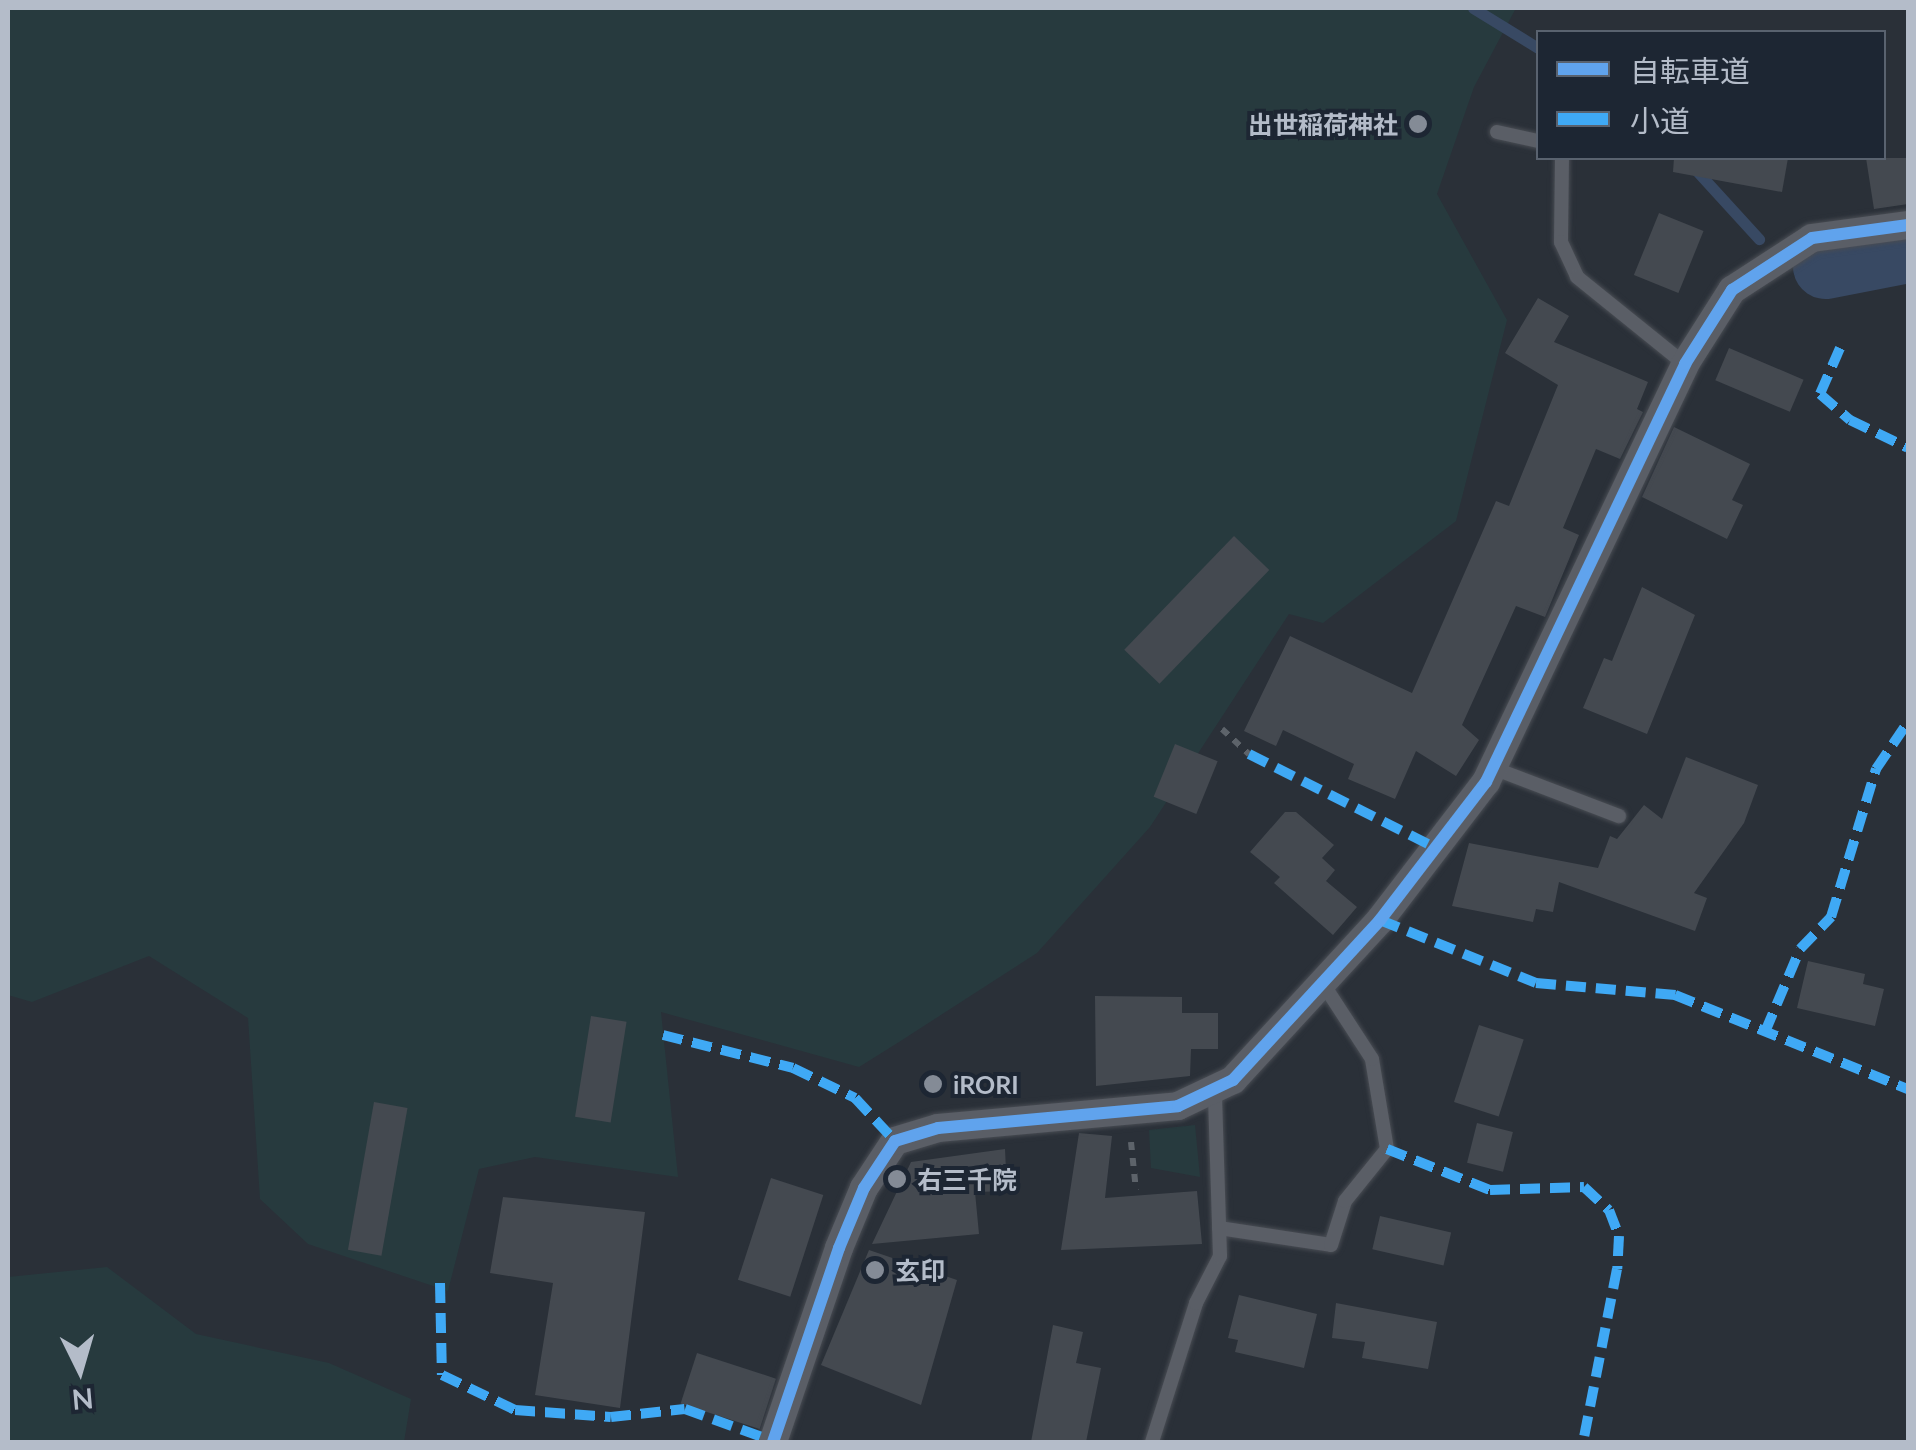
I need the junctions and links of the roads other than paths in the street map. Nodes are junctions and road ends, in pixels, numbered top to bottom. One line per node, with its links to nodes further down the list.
1 (1498, 132): 2 (lane)
2 (1536, 141)
3 (1562, 160): 5 (lane)
4 (1908, 225): 5 (street)
5 (1684, 364): 6 (street)
6 (1493, 768): 7 (lane); 8 (street)
7 (1619, 816)
8 (1324, 985): 9 (street); 10 (lane)
9 (1214, 1093): 10 (lane); 11 (street)
10 (1219, 1228): 12 (lane)
11 (773, 1442)
12 (1152, 1442)

